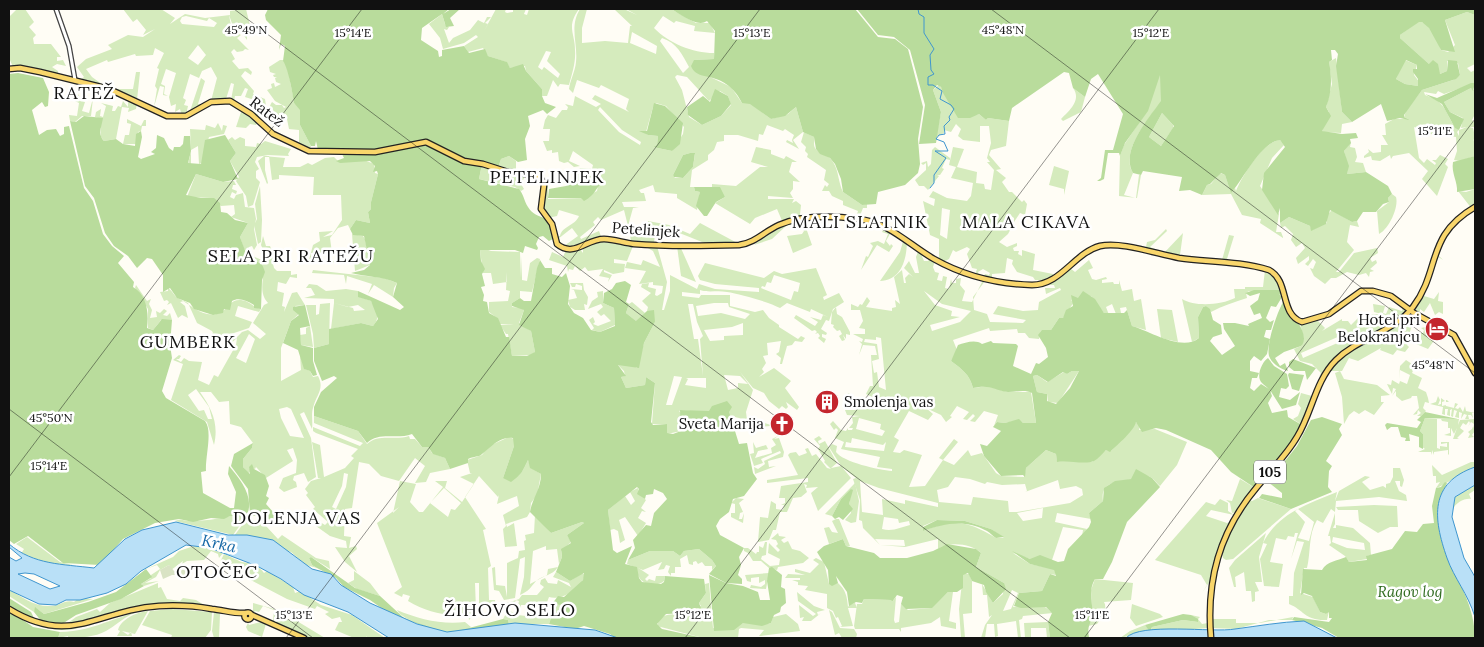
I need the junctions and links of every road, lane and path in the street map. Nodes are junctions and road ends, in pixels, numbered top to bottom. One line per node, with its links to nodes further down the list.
1 (56, 9): 3 (street)
2 (9, 69): 3 (main road, Ratež)
3 (72, 79): 4 (main road, Ratež)
4 (478, 163): 6 (main road, Petelinjek)
5 (1475, 207): 6 (main road, 105)
6 (1410, 310): 7 (main road); 10 (main road, 105)
7 (1475, 373)
8 (9, 609): 9 (main road)
9 (304, 638)
10 (1211, 638)

